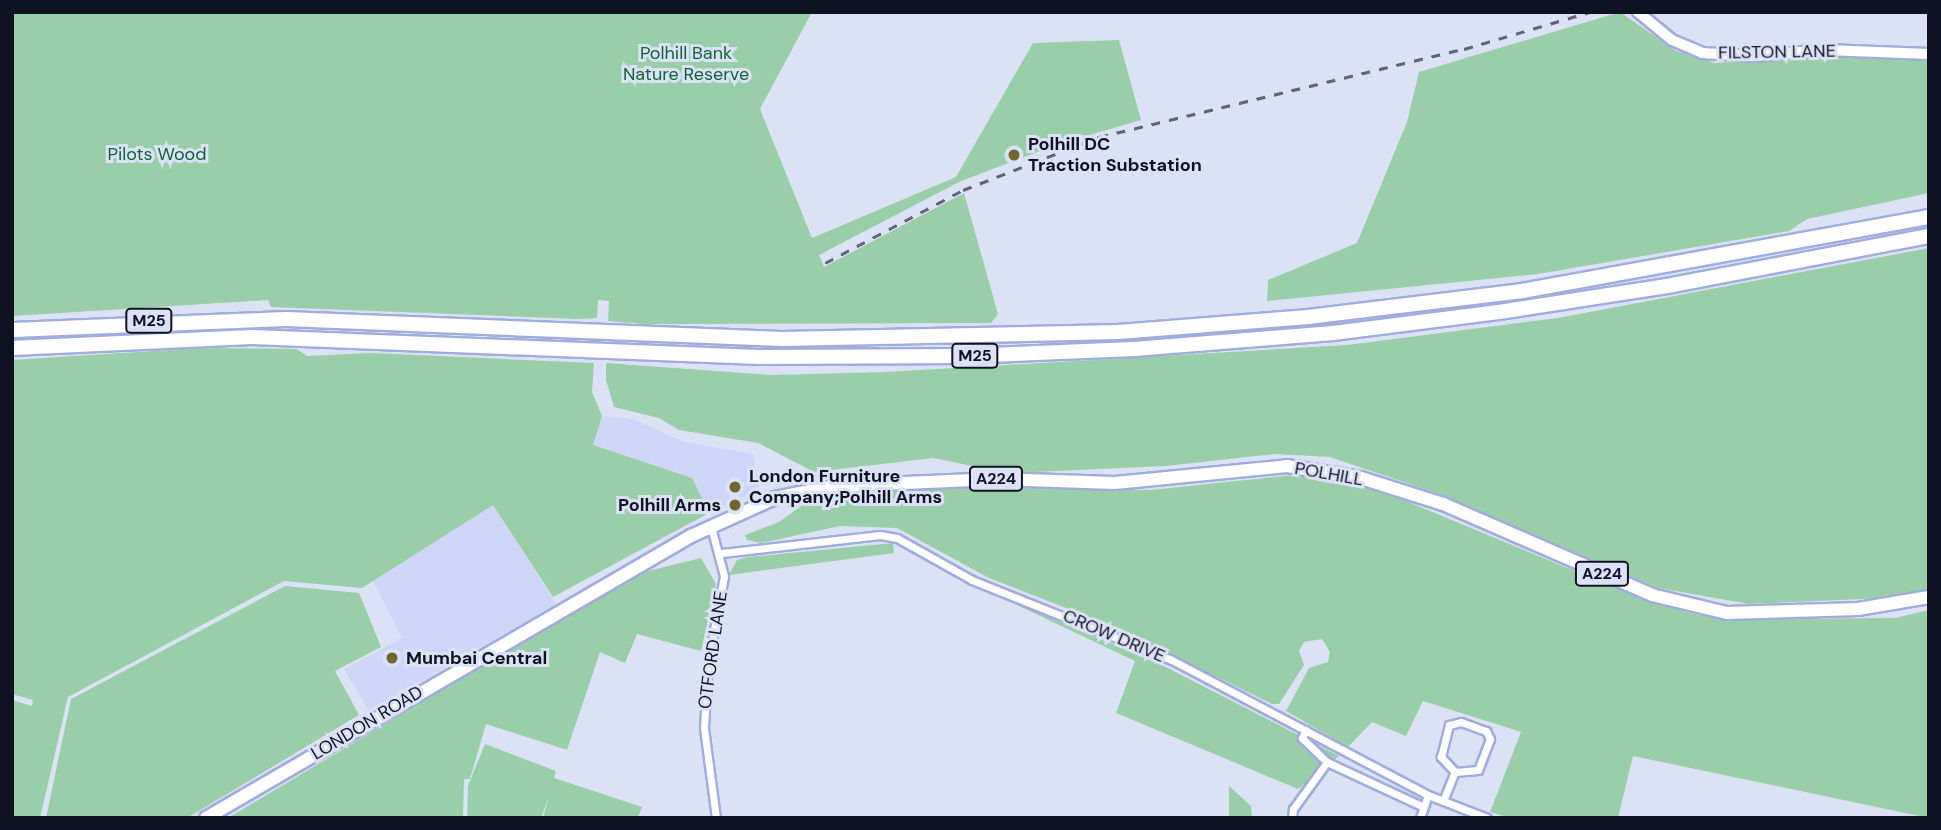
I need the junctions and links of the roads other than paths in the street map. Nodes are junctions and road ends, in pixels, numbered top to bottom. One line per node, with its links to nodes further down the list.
1 (1638, 12): 2 (street, FILSTON LANE)
2 (1929, 54)
3 (1929, 217): 5 (highway, M25)
4 (1929, 236): 6 (highway, M25)
5 (12, 330)
6 (12, 348)
7 (711, 526): 8 (street, OTFORD LANE); 9 (main road, POLHILL / A224); 16 (main road, LONDON ROAD / A224)
8 (722, 553): 10 (street, CROW DRIVE); 17 (street, OTFORD LANE)
9 (1929, 597)
10 (1306, 730): 11 (street); 13 (street, CROW DRIVE)
11 (1327, 762): 15 (street); 18 (street)
12 (1455, 772): 12 (street); 14 (street)
13 (1428, 795): 14 (street, CROW DRIVE); 15 (street)
14 (1443, 801): 20 (street, CROW DRIVE)
15 (1424, 807): 19 (street)
16 (206, 818)
17 (716, 818)
18 (1292, 818)
19 (1420, 818)
20 (1488, 818)

